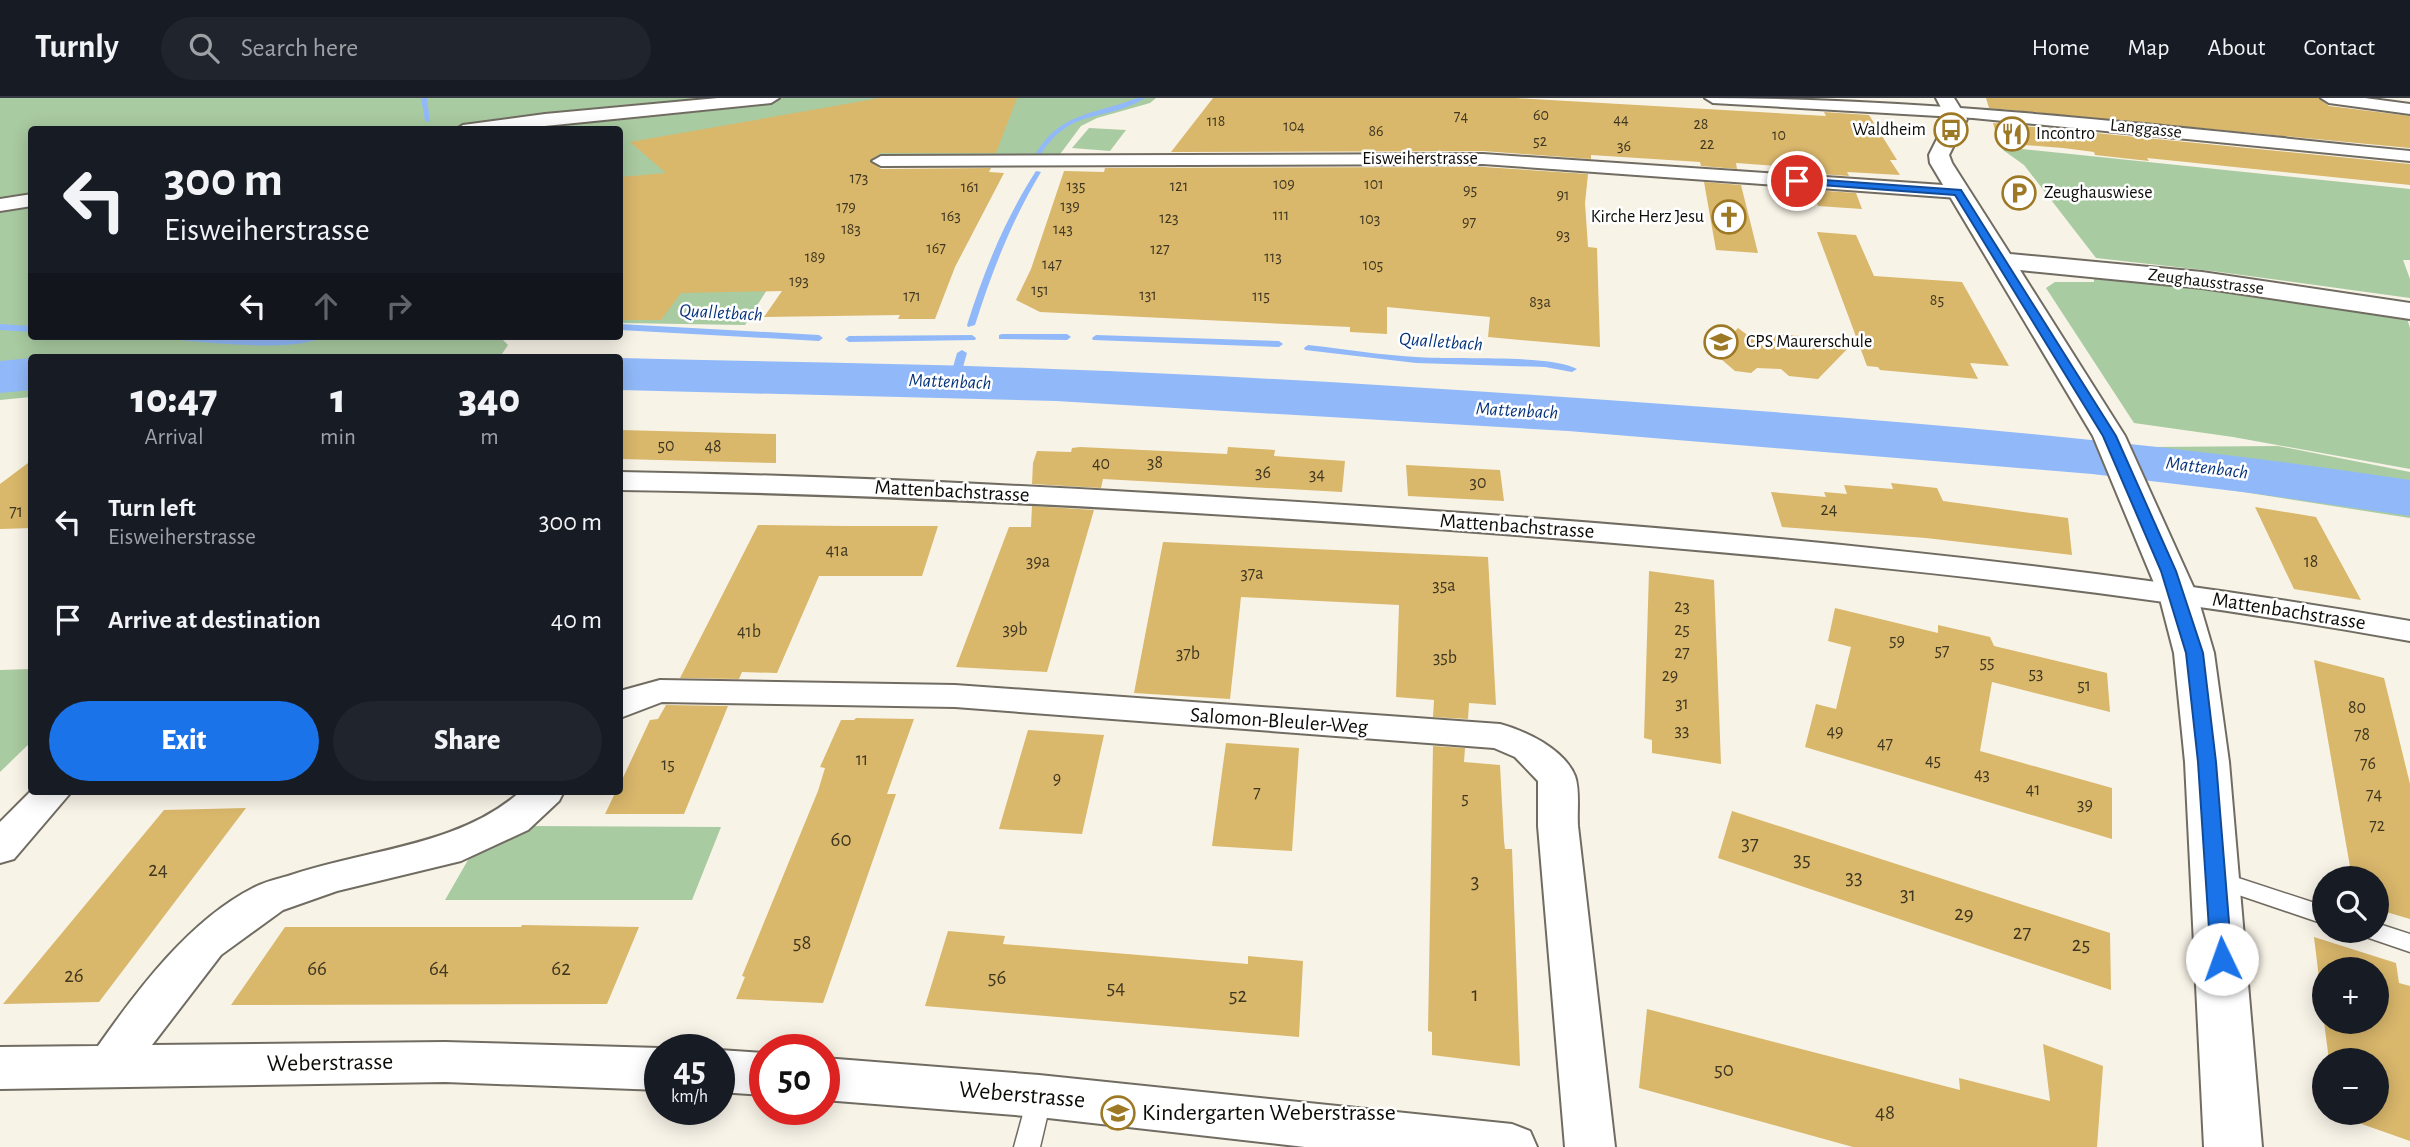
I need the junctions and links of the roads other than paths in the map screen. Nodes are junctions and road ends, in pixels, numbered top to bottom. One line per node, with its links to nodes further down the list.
1 (771, 98): 6 (street)
2 (1713, 98): 4 (street, Langgasse)
3 (2329, 98): 5 (street)
4 (1950, 105): 7 (street, Langgasse); 9 (main road)
5 (2410, 109)
6 (493, 126)
7 (2410, 156)
8 (881, 162): 9 (street, Eisweiherstrasse)
9 (1958, 192): 12 (main road)
10 (28, 201): 11 (street)
11 (0, 205)
12 (2001, 261): 13 (main road, Zeughausstrasse); 15 (main road)
13 (2410, 311)
14 (623, 481): 15 (street, Mattenbachstrasse)
15 (2178, 595): 16 (street, Mattenbachstrasse); 21 (main road)
16 (2410, 631)
17 (623, 704): 32 (street, Salomon-Bleuler-Weg)
18 (49, 795): 20 (street)
19 (541, 795): 25 (street)
20 (0, 848)
21 (2217, 879): 22 (lane); 33 (main road)
22 (2312, 911)
23 (2389, 936): 24 (lane)
24 (2410, 943)
25 (111, 1066): 26 (street, Weberstrasse); 27 (street, Weberstrasse)
26 (0, 1068)
27 (644, 1068)
28 (840, 1080): 29 (street, Weberstrasse)
29 (1039, 1096): 30 (lane); 31 (street, Weberstrasse)
30 (1027, 1147)
31 (1511, 1147)
32 (1590, 1147)
33 (2233, 1147)

